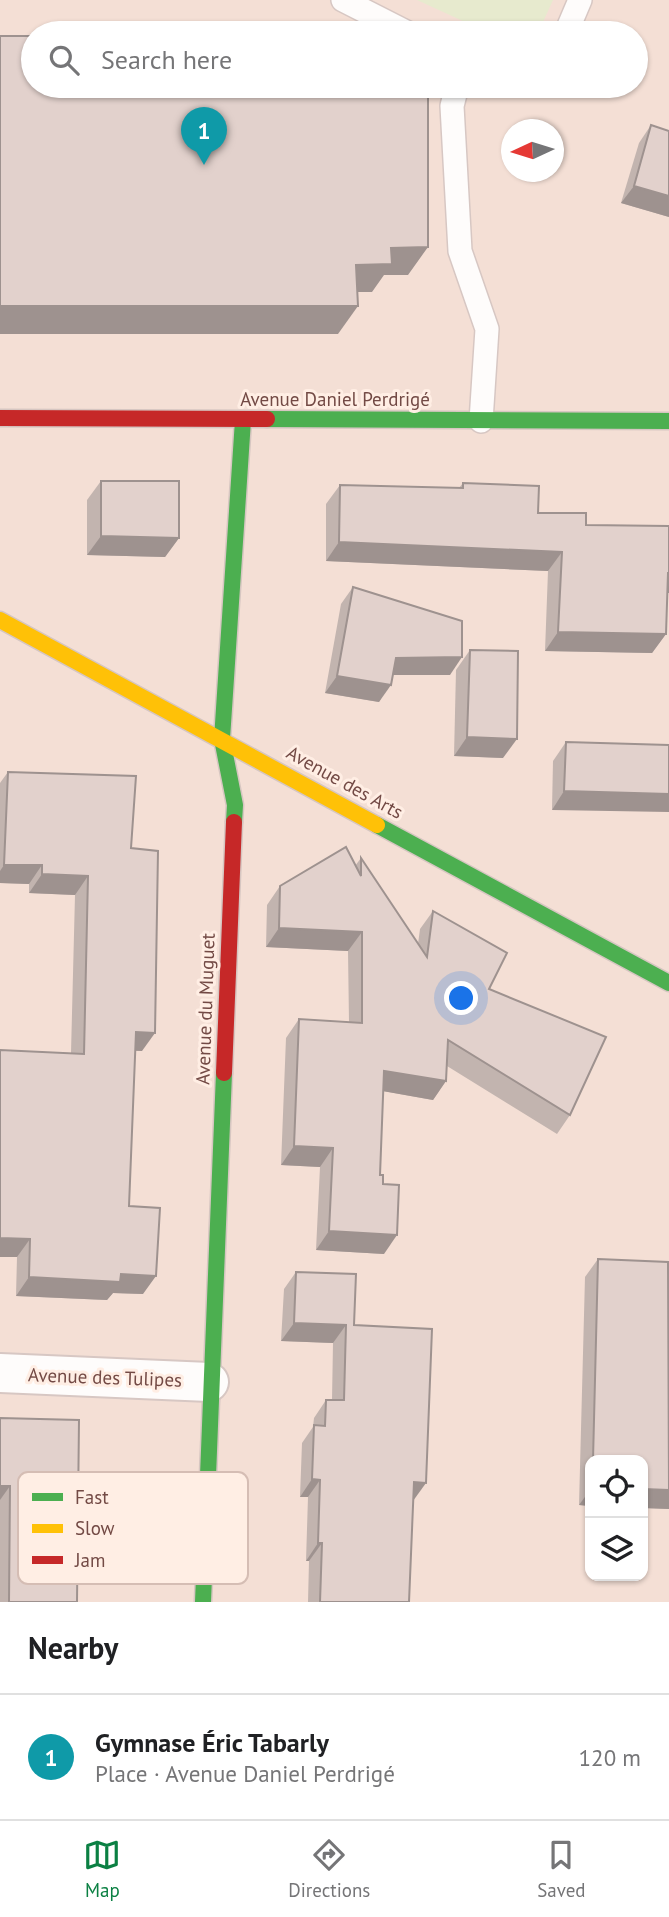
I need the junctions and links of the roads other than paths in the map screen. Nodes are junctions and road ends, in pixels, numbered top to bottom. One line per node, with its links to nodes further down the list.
1 (344, 0): 3 (lane)
2 (580, 0): 4 (lane)
3 (385, 21)
4 (571, 21)
5 (454, 98): 8 (lane)
6 (0, 418): 7 (street, Avenue Daniel Perdrigé)
7 (243, 420): 8 (street, Avenue Daniel Perdrigé); 11 (street, Avenue du Muguet)
8 (481, 421): 9 (street, Avenue Daniel Perdrigé)
9 (669, 421)
10 (0, 620): 11 (street, Avenue des Arts)
11 (222, 739): 12 (street, Avenue des Arts); 14 (street, Avenue du Muguet)
12 (669, 983)
13 (0, 1373): 14 (street, Avenue des Tulipes)
14 (209, 1382): 15 (street, Avenue du Muguet)
15 (209, 1472)
16 (204, 1584): 17 (street, Avenue du Muguet)
17 (203, 1602)

